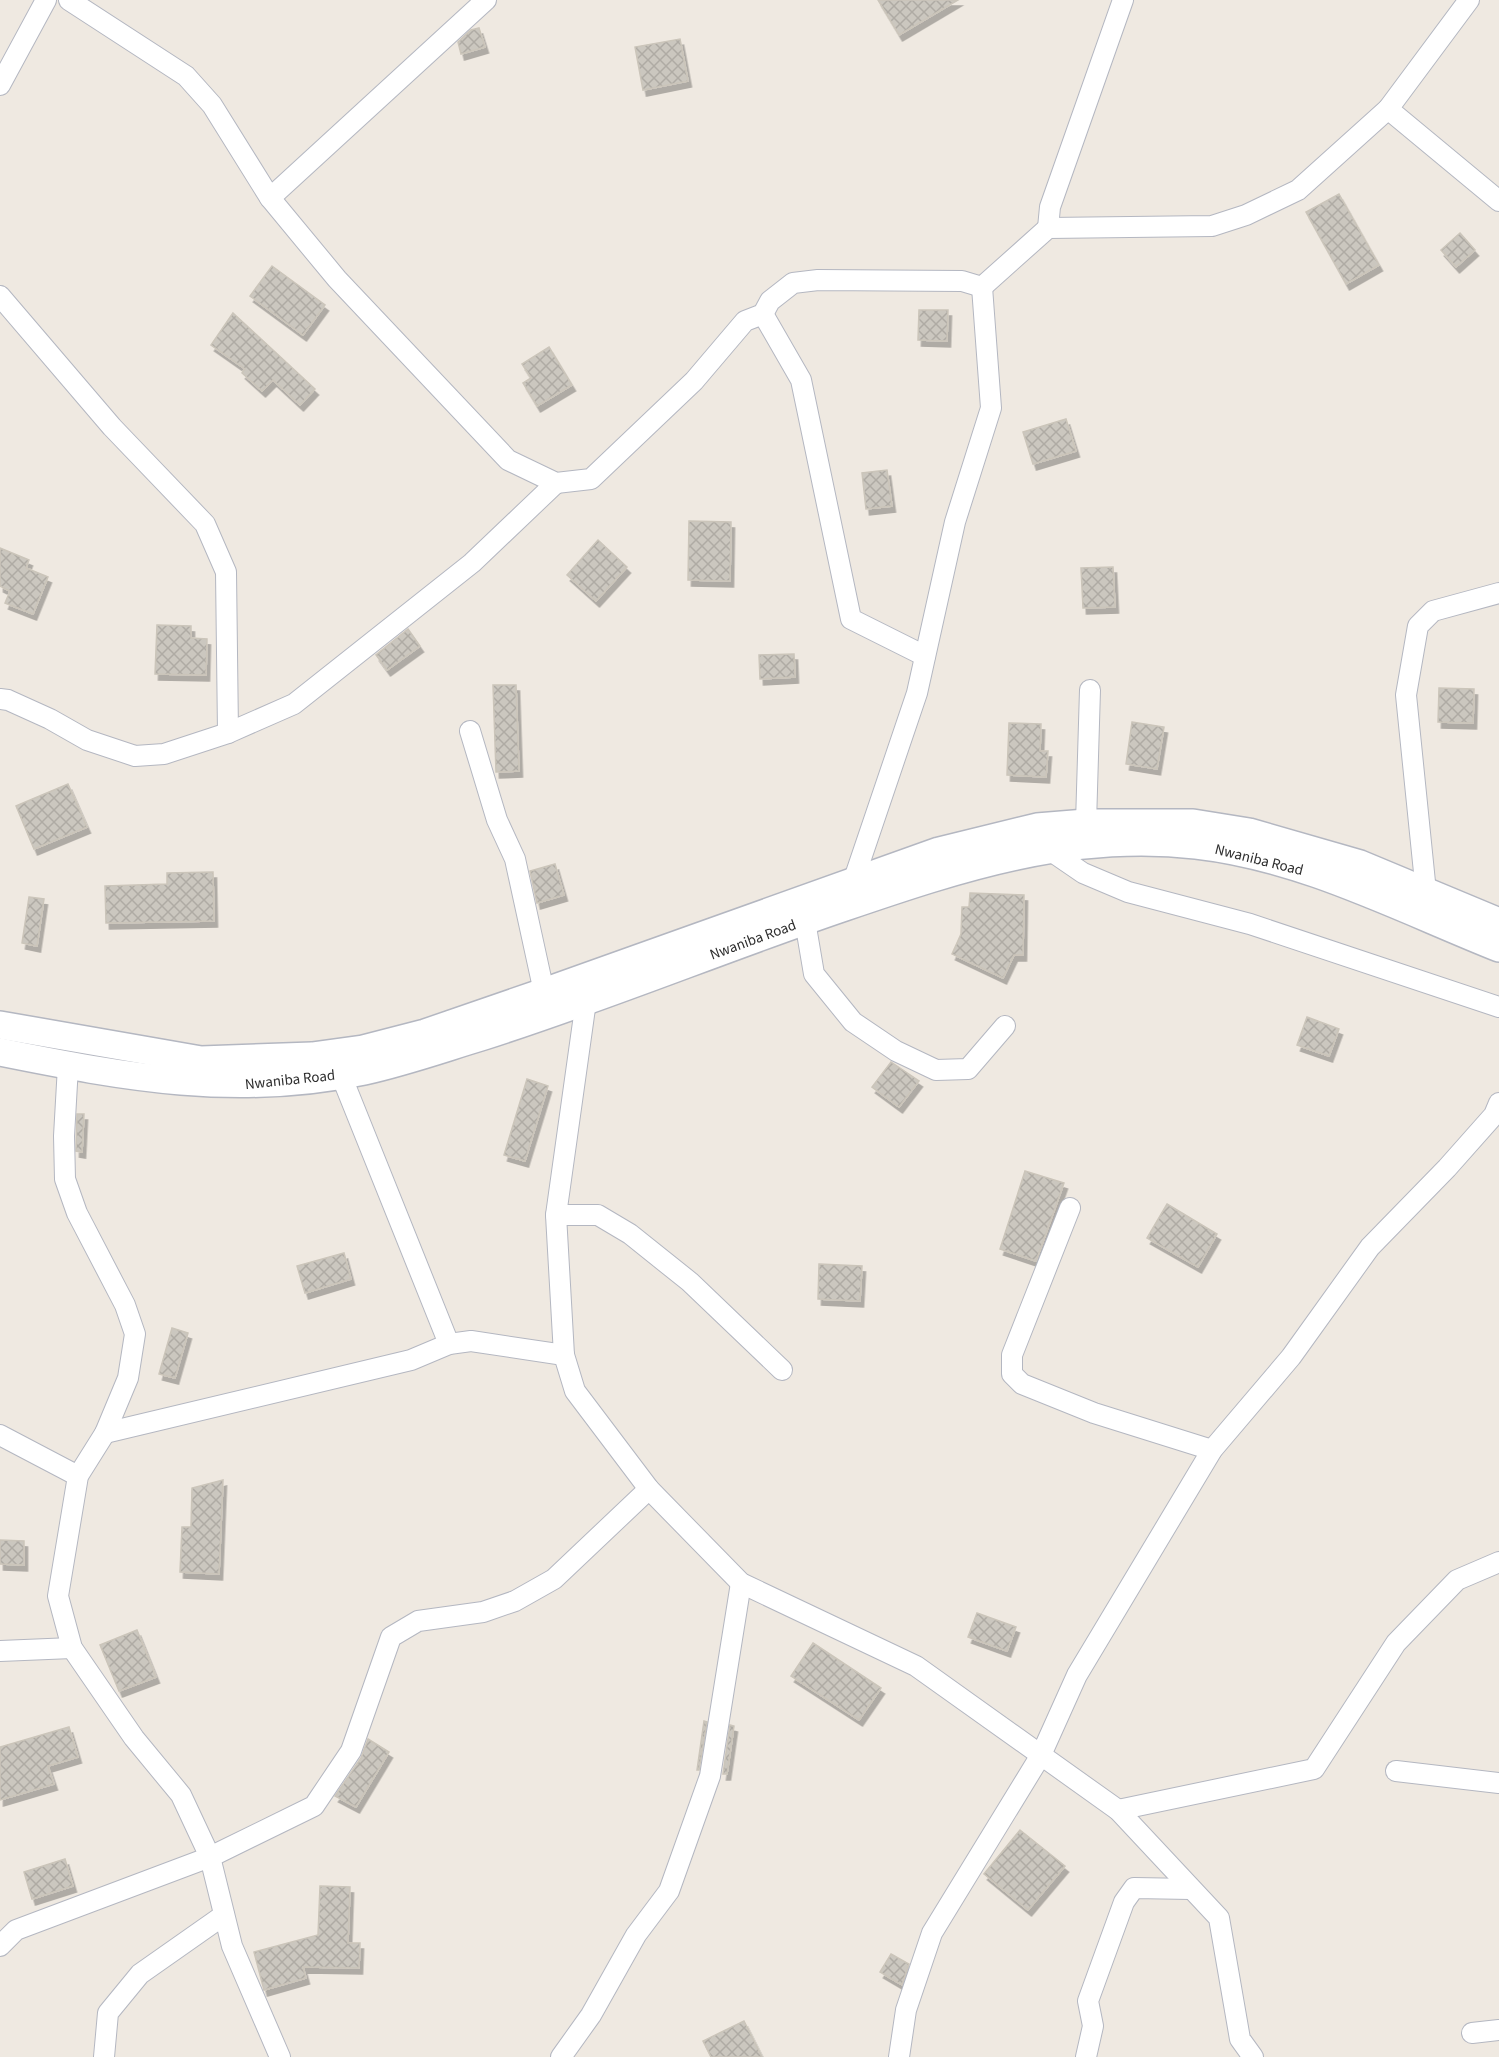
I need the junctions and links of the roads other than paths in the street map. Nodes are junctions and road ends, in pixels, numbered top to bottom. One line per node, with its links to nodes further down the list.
1 (46, 0): 6 (street)
2 (69, 0): 8 (street)
3 (486, 0): 8 (street)
4 (1123, 0): 10 (street)
5 (1469, 0): 7 (street)
6 (0, 85)
7 (1388, 109): 9 (street); 10 (street)
8 (270, 198): 14 (street)
9 (1499, 201)
10 (1048, 228): 11 (street)
11 (982, 287): 13 (street); 16 (street)
12 (0, 296): 20 (street)
13 (763, 314): 14 (street); 16 (street)
14 (556, 483): 20 (street)
15 (1499, 593): 24 (street)
16 (925, 656): 23 (street)
17 (1090, 690): 21 (street)
18 (0, 699): 20 (street)
19 (470, 731): 28 (street)
20 (228, 733)
21 (1086, 822): 23 (main road); 24 (main road)
22 (1048, 849): 25 (main road, Nwaniba Road); 27 (main road, Nwaniba Road); 30 (street)
23 (853, 882): 28 (main road)
24 (1426, 892): 26 (main road)
25 (805, 921): 29 (main road, Nwaniba Road); 32 (street)
26 (1499, 922)
27 (1499, 948)
28 (544, 992): 31 (main road)
29 (586, 1001): 35 (main road, Nwaniba Road); 38 (street)
30 (1499, 1007)
31 (0, 1025)
32 (1005, 1026)
33 (0, 1052): 34 (main road, Nwaniba Road)
34 (68, 1066): 35 (main road, Nwaniba Road); 42 (street)
35 (341, 1075): 39 (street)
36 (1499, 1103): 44 (street)
37 (1070, 1208): 44 (street)
38 (556, 1215): 40 (street); 41 (street)
39 (449, 1344): 40 (street); 42 (street)
40 (564, 1355): 46 (street)
41 (782, 1370)
42 (105, 1433): 45 (street)
43 (0, 1435): 45 (street)
44 (1212, 1450): 51 (street)
45 (78, 1476): 49 (street)
46 (649, 1489): 48 (street); 55 (street)
47 (1499, 1562): 54 (street)
48 (741, 1583): 51 (street); 63 (street)
49 (72, 1648): 50 (street); 55 (street)
50 (0, 1651)
51 (1041, 1755): 54 (street); 64 (street)
52 (1396, 1771): 53 (street)
53 (1499, 1783)
54 (1118, 1810): 56 (street)
55 (210, 1857): 57 (street); 58 (street)
56 (1191, 1889): 65 (street); 66 (street)
57 (224, 1915): 61 (street); 62 (street)
58 (0, 1946)
59 (1499, 2030): 60 (street)
60 (1472, 2033)
61 (104, 2057)
62 (280, 2057)
63 (561, 2057)
64 (899, 2057)
65 (1086, 2057)
66 (1253, 2057)

